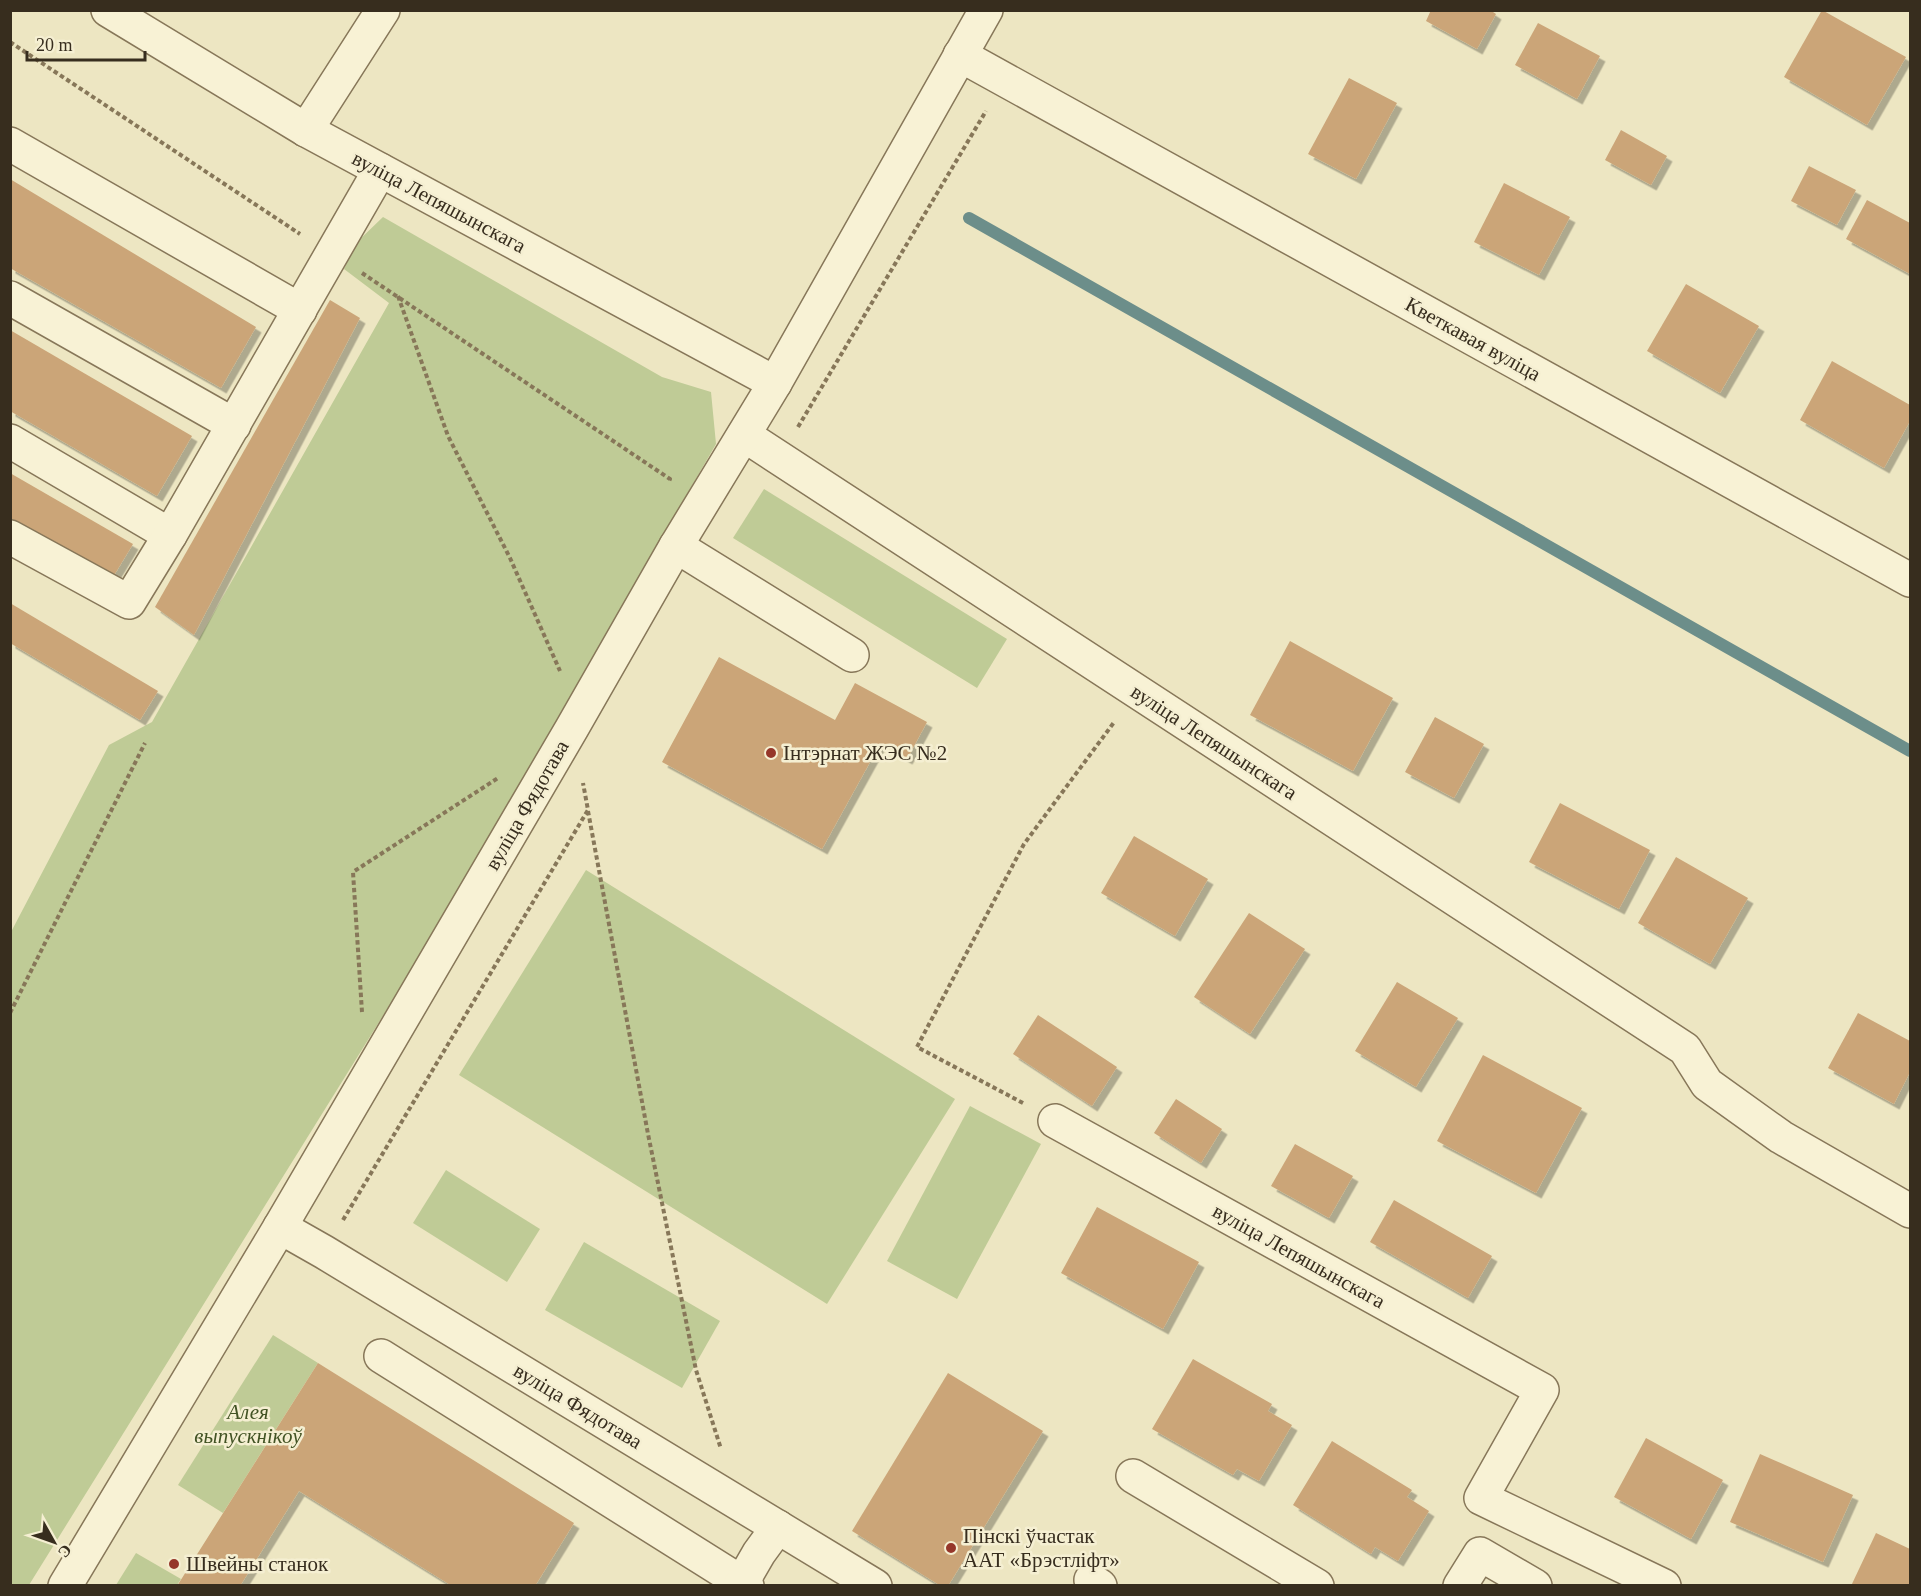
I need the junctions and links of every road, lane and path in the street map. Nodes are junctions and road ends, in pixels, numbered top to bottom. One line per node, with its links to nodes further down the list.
1 (108, 10): 6 (street, вуліца Лепяшынскага)
2 (383, 10): 6 (street)
3 (986, 10): 4 (street, вуліца Фядотава)
4 (960, 55): 5 (street, Кветкавая вуліца); 12 (street, вуліца Фядотава)
5 (1005, 79): 16 (path); 20 (street, Кветкавая вуліца)
6 (306, 130): 8 (street, вуліца Лепяшынскага)
7 (10, 144): 11 (street)
8 (380, 170): 11 (street); 12 (street, вуліца Лепяшынскага)
9 (397, 296): 22 (path)
10 (10, 298): 13 (street)
11 (300, 310): 13 (street)
12 (775, 383): 14 (street, вуліца Фядотава)
13 (234, 425): 17 (street)
14 (744, 435): 16 (street, вуліца Лепяшынскага); 19 (street, вуліца Фядотава)
15 (10, 441): 17 (street)
16 (778, 458): 23 (street, вуліца Лепяшынскага)
17 (170, 535): 18 (street)
18 (10, 537)
19 (676, 546): 21 (street); 24 (street, вуліца Фядотава)
20 (1911, 580)
21 (852, 655)
22 (561, 674)
23 (1137, 692): 30 (path); 31 (street, вуліца Лепяшынскага)
24 (572, 728): 27 (path); 32 (street, вуліца Фядотава)
25 (145, 743): 28 (path)
26 (499, 777): 29 (path)
27 (588, 810): 33 (path); 36 (path)
28 (10, 1013)
29 (362, 1015)
30 (1055, 1121): 44 (street, вуліца Лепяшынскага)
31 (1911, 1211)
32 (280, 1227): 33 (street, вуліца Фядотава); 39 (street, вуліца Фядотава)
33 (324, 1252): 36 (street, вуліца Фядотава)
34 (381, 1356): 38 (street)
35 (1133, 1476): 41 (street)
36 (737, 1502): 37 (street, вуліца Фядотава)
37 (778, 1527): 38 (street); 40 (street, вуліца Фядотава)
38 (743, 1584)
39 (64, 1586)
40 (875, 1586)
41 (1317, 1586)
42 (1460, 1586): 43 (street)
43 (1535, 1586)
44 (1664, 1586)

